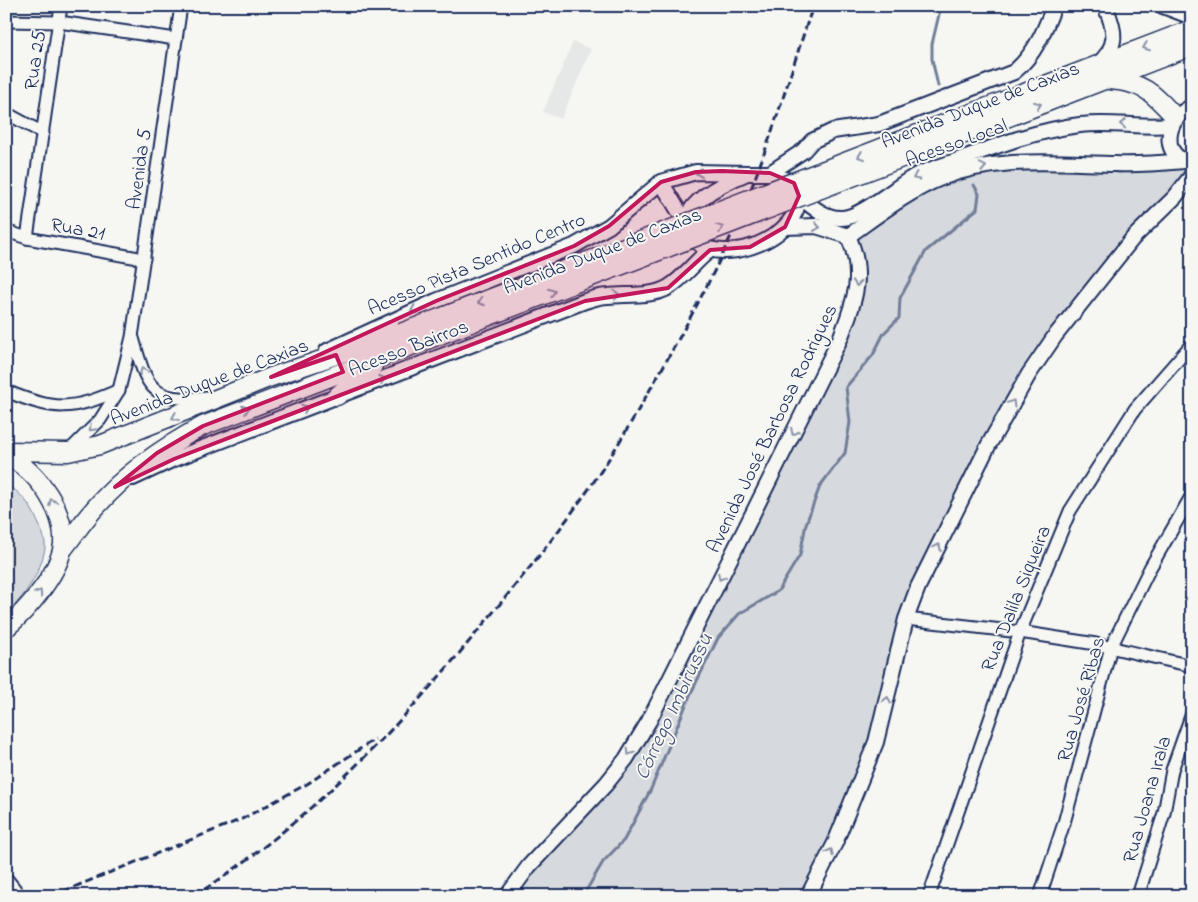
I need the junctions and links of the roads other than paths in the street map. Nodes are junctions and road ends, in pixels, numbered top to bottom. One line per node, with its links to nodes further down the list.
1 (61, 6): 8 (street, Rua 25)
2 (181, 6): 10 (street, Avenida 5)
3 (1105, 6): 12 (street, Avenida Duque de Caxias)
4 (1163, 6): 6 (street)
5 (1056, 8): 17 (street)
6 (1192, 17)
7 (6, 21): 8 (street)
8 (59, 22): 10 (street); 16 (street, Rua 25)
9 (1192, 29): 12 (main road, Avenida Duque de Caxias, one-way to 12)
10 (176, 39): 31 (street, Avenida 5)
11 (1192, 46): 12 (main road, Avenida Duque de Caxias)
12 (1099, 73): 15 (main road); 33 (main road, Avenida Duque de Caxias, bridge)
13 (1192, 107): 15 (street)
14 (6, 113): 16 (street)
15 (1173, 121): 18 (street); 24 (street, Acesso Local, one-way to 24)
16 (43, 134): 29 (street, Rua 25)
17 (803, 151): 20 (street); 23 (street)
18 (1188, 162): 28 (street, one-way to 18)
19 (747, 173): 20 (street); 22 (street, Acesso Pista Sentido Centro, one-way to 22); 25 (street)
20 (770, 173): 23 (street)
21 (1192, 175): 47 (street, one-way to 21)
22 (661, 182): 25 (street); 36 (street, Acesso Pista Sentido Centro, one-way to 36)
23 (794, 183): 24 (street)
24 (799, 196): 26 (street)
25 (686, 223): 30 (street)
26 (785, 228): 28 (street, one-way to 28); 30 (street)
27 (6, 231): 29 (street, Rua 21)
28 (848, 236): 55 (street, Avenida José Barbosa Rodrigues, one-way to 55)
29 (27, 238): 31 (street, Rua 21)
30 (710, 250): 40 (street, Acesso Bairros, one-way to 30)
31 (144, 259): 32 (street, Avenida 5)
32 (132, 337): 37 (street, Avenida 5); 39 (street, Avenida 5, one-way to 32)
33 (404, 340): 35 (main road, Avenida Duque de Caxias); 36 (main road, Avenida Duque de Caxias)
34 (1192, 344): 49 (street, Rua Dalila Siqueira)
35 (382, 357): 40 (main road); 44 (main road, Avenida Duque de Caxias, one-way to 35)
36 (271, 378): 39 (main road, Avenida Duque de Caxias)
37 (119, 390): 38 (street); 42 (street, Avenida 5, one-way to 42)
38 (6, 391)
39 (230, 394): 42 (main road, Avenida Duque de Caxias, one-way to 42)
40 (337, 396): 44 (street, Acesso Bairros, one-way to 40)
41 (6, 451): 42 (main road, Avenida Duque de Caxias)
42 (68, 452)
43 (6, 456): 46 (main road, one-way to 43)
44 (115, 487): 46 (main road, Avenida Duque de Caxias)
45 (1192, 495): 50 (street, Rua José Ribas)
46 (63, 549): 48 (main road, Avenida Duque de Caxias, one-way to 46)
47 (906, 619): 49 (street); 56 (street, one-way to 47)
48 (6, 628)
49 (1020, 632): 50 (street); 57 (street, Rua Dalila Siqueira)
50 (1111, 647): 51 (street); 58 (street, Rua José Ribas)
51 (1192, 666)
52 (1192, 713): 59 (street, Rua Joana Irala)
53 (6, 882): 54 (main road)
54 (17, 896)
55 (507, 896)
56 (808, 896)
57 (929, 896)
58 (1040, 896)
59 (1138, 896)

